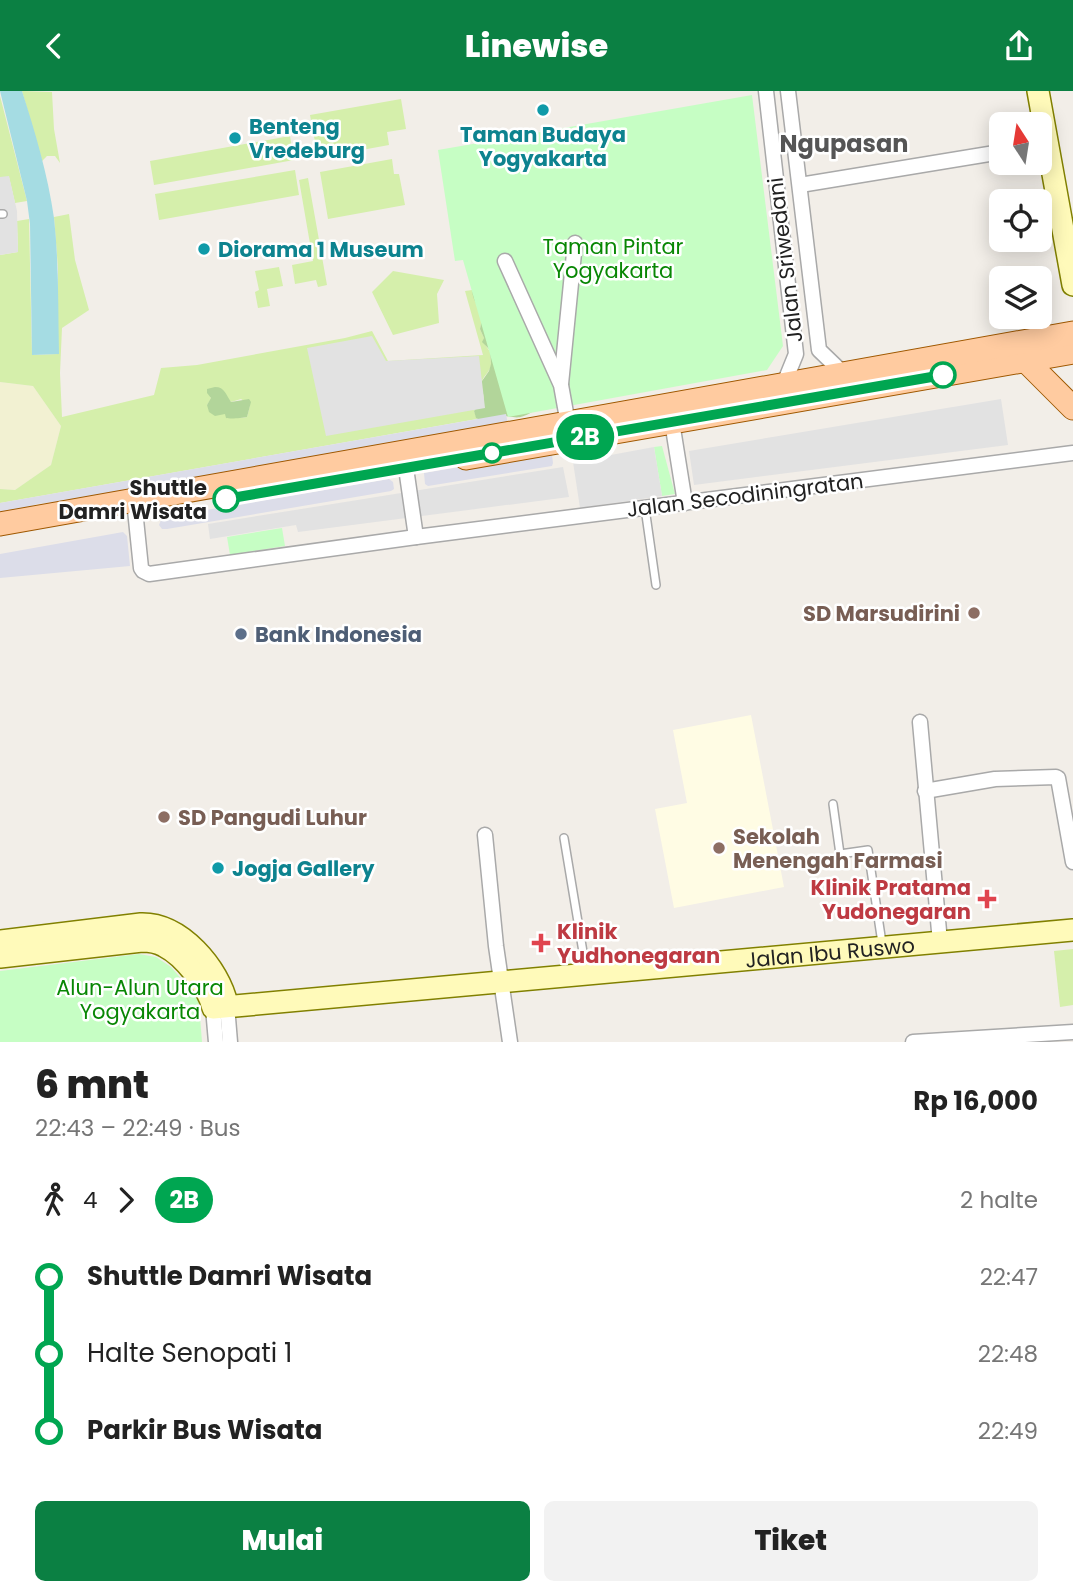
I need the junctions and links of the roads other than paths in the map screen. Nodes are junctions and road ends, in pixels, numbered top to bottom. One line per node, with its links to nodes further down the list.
1 (766, 91): 14 (street, Jalan Sriwedani)
2 (788, 91): 7 (street, Jalan Sriwedani)
3 (1038, 91): 4 (street)
4 (1040, 112)
5 (989, 154): 7 (street)
6 (1050, 175): 10 (street)
7 (800, 185): 12 (street, Jalan Sriwedani)
8 (575, 243): 17 (street)
9 (505, 261): 17 (street)
10 (1073, 285)
11 (1073, 333): 16 (main road)
12 (819, 350): 14 (street); 16 (street, Jalan Sriwedani)
13 (1073, 352): 15 (main road)
14 (796, 353): 18 (street, Jalan Sriwedani)
15 (1026, 361): 19 (main road); 20 (main road)
16 (845, 375): 18 (main road)
17 (561, 385): 21 (street)
18 (783, 386): 21 (main road)
19 (1073, 408)
20 (672, 422): 23 (main road); 24 (street)
21 (568, 423): 25 (main road)
22 (1073, 453): 24 (street, Jalan Secodiningratan)
23 (406, 468): 25 (main road); 28 (street)
24 (685, 503): 26 (street, Jalan Secodiningratan)
25 (134, 507): 27 (main road); 28 (street, Jalan Secodiningratan); 29 (main road)
26 (645, 508): 28 (street, Jalan Secodiningratan); 30 (lane)
27 (0, 524)
28 (416, 537)
29 (0, 538)
30 (656, 585)
31 (920, 722): 32 (street)
32 (925, 792): 36 (street); 39 (street)
33 (833, 804): 41 (lane)
34 (485, 835): 44 (street)
35 (564, 838): 43 (lane)
36 (1073, 862)
37 (1073, 930): 39 (street, Jalan Ibu Ruswo)
38 (0, 941): 40 (street)
39 (940, 942): 41 (street, Jalan Ibu Ruswo)
40 (45, 944): 42 (street); 45 (street)
41 (883, 947): 43 (street, Jalan Ibu Ruswo)
42 (0, 957)
43 (586, 974): 44 (street, Jalan Ibu Ruswo)
44 (502, 982): 45 (street, Jalan Ibu Ruswo); 49 (street)
45 (220, 1007): 47 (street); 48 (street)
46 (1073, 1032): 50 (street)
47 (216, 1042)
48 (230, 1042)
49 (510, 1042)
50 (913, 1042)

